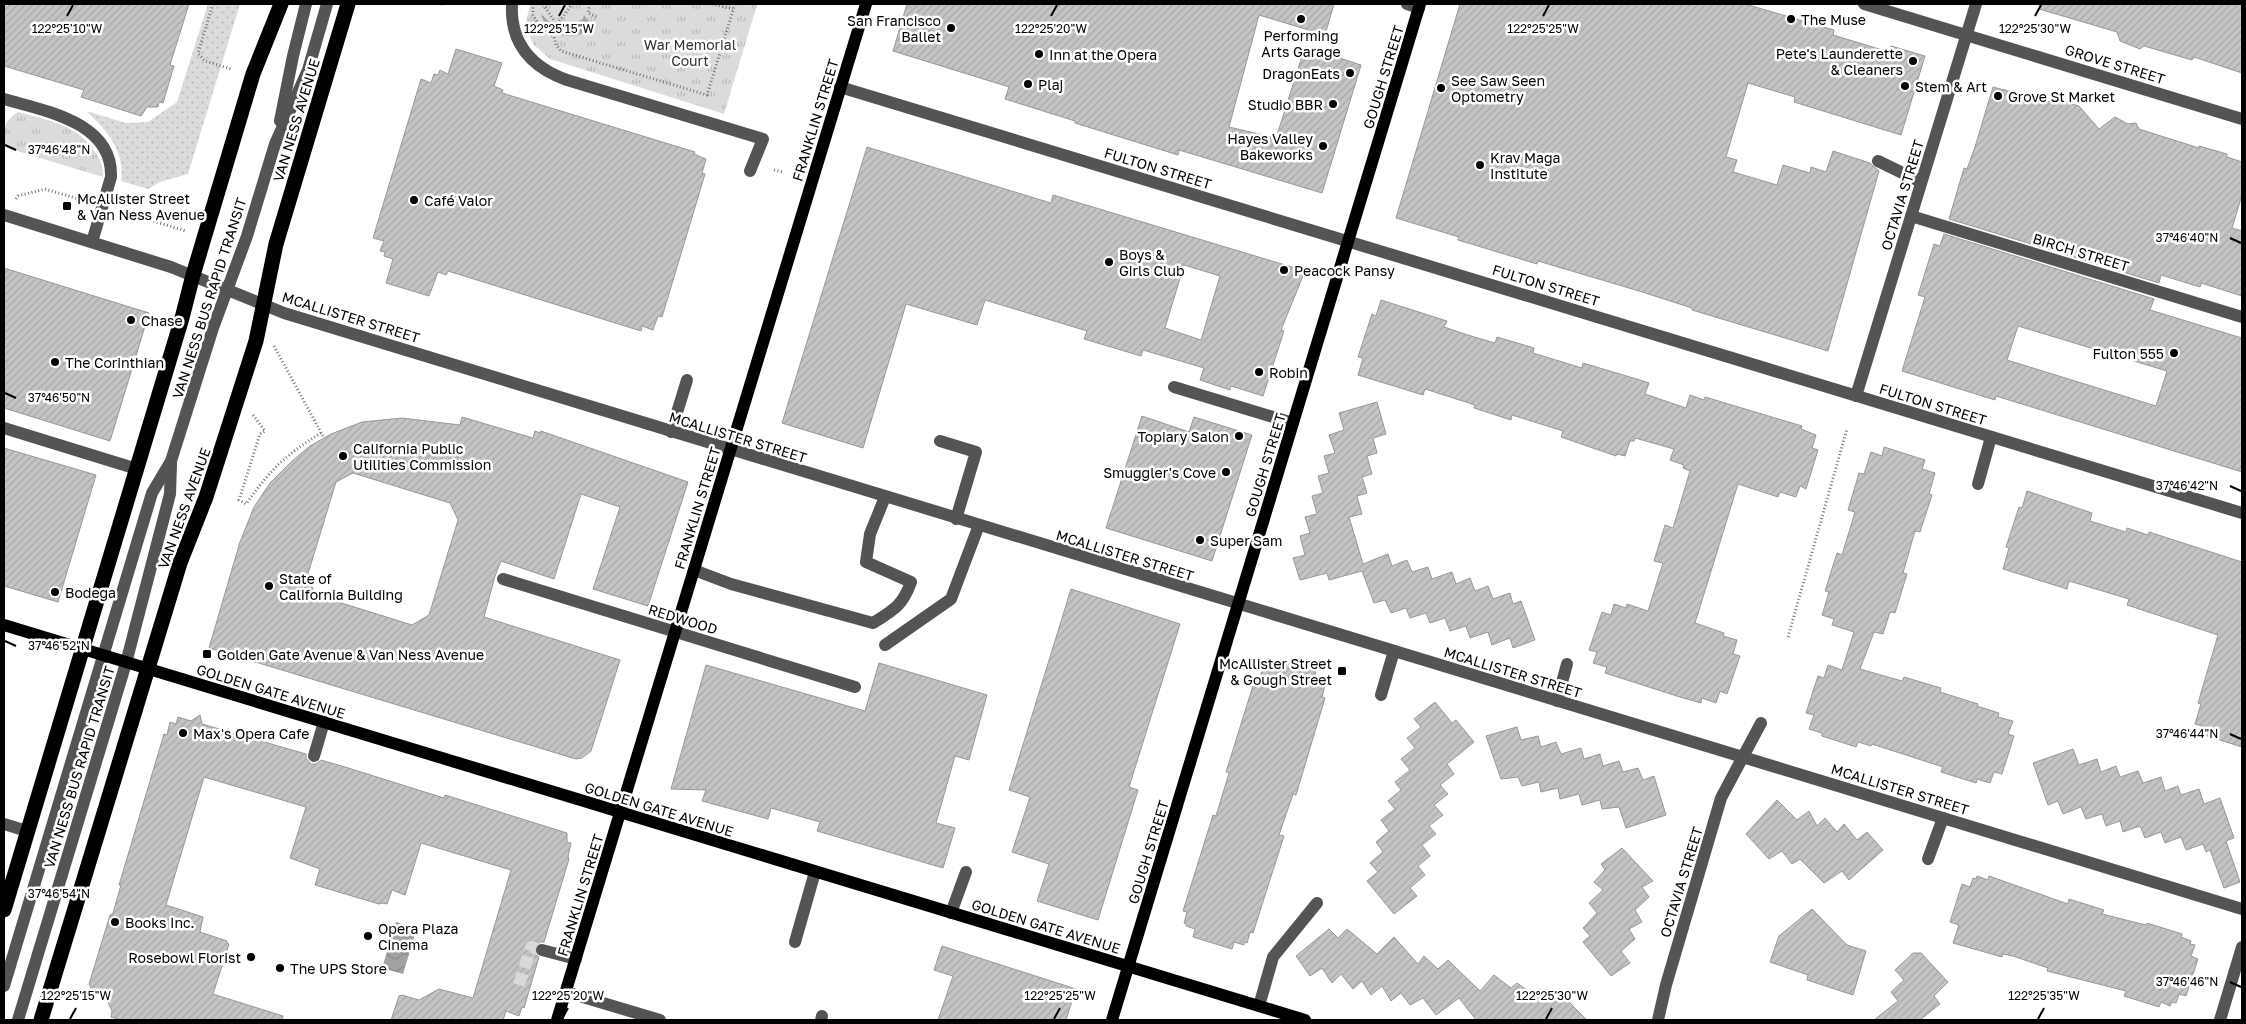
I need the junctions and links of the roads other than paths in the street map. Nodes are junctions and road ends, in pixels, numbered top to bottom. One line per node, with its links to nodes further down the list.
1 (281, 4): 23 (highway)
2 (306, 4): 15 (street, VAN NESS BUS RAPID TRANSIT)
3 (327, 4): 15 (street, VAN NESS BUS RAPID TRANSIT)
4 (348, 4): 25 (highway, VAN NESS AVENUE)
5 (512, 4): 17 (street)
6 (866, 4): 12 (main road, FRANKLIN STREET)
7 (1406, 4): 10 (street)
8 (1864, 4): 11 (street, GROVE STREET)
9 (1976, 4): 11 (street, OCTAVIA STREET)
10 (1420, 6): 21 (main road, GOUGH STREET)
11 (1966, 35): 14 (street, GROVE STREET); 18 (street, OCTAVIA STREET)
12 (840, 87): 21 (street, FULTON STREET); 35 (main road, FRANKLIN STREET)
13 (4, 99): 22 (street)
14 (2242, 119)
15 (275, 144): 24 (street, VAN NESS BUS RAPID TRANSIT)
16 (1878, 161): 18 (street)
17 (750, 171)
18 (1921, 182): 20 (street, OCTAVIA STREET)
19 (4, 216): 22 (street, MCALLISTER STREET)
20 (1911, 216): 26 (street, BIRCH STREET); 29 (street, OCTAVIA STREET)
21 (1349, 241): 29 (street, FULTON STREET); 30 (main road, GOUGH STREET)
22 (92, 242): 23 (street, MCALLISTER STREET)
23 (193, 275): 24 (street, MCALLISTER STREET); 37 (highway)
24 (227, 289): 25 (street, MCALLISTER STREET); 36 (street, VAN NESS BUS RAPID TRANSIT)
25 (264, 305): 32 (street, MCALLISTER STREET); 54 (highway, VAN NESS AVENUE)
26 (2242, 316)
27 (687, 380): 32 (street)
28 (1174, 387): 30 (street)
29 (1856, 396): 33 (street, FULTON STREET)
30 (1294, 423): 45 (main road, GOUGH STREET)
31 (4, 428): 37 (street)
32 (671, 432): 35 (street, MCALLISTER STREET)
33 (1991, 437): 38 (street); 40 (street, FULTON STREET)
34 (940, 441): 41 (street)
35 (730, 450): 39 (street, MCALLISTER STREET); 43 (main road, FRANKLIN STREET)
36 (172, 462): 51 (street, VAN NESS BUS RAPID TRANSIT); 52 (street, VAN NESS BUS RAPID TRANSIT)
37 (136, 468): 49 (highway)
38 (1978, 484)
39 (885, 497): 41 (street, MCALLISTER STREET); 43 (street)
40 (2242, 513)
41 (956, 519): 42 (street, MCALLISTER STREET)
42 (979, 525): 45 (street, MCALLISTER STREET); 48 (street)
43 (694, 570): 47 (main road, FRANKLIN STREET)
44 (503, 579): 47 (street, REDWOOD)
45 (1239, 605): 50 (street, MCALLISTER STREET); 77 (main road, GOUGH STREET)
46 (4, 625): 49 (main road, GOLDEN GATE AVENUE)
47 (675, 632): 55 (street, REDWOOD); 62 (main road, FRANKLIN STREET)
48 (885, 645)
49 (82, 649): 51 (main road, GOLDEN GATE AVENUE); 65 (highway)
50 (1394, 651): 56 (street); 57 (street, MCALLISTER STREET)
51 (104, 656): 52 (main road, GOLDEN GATE AVENUE); 78 (street, VAN NESS BUS RAPID TRANSIT)
52 (126, 662): 54 (main road, GOLDEN GATE AVENUE); 81 (street, VAN NESS BUS RAPID TRANSIT)
53 (1567, 664): 57 (street)
54 (149, 670): 58 (main road, GOLDEN GATE AVENUE); 82 (highway, VAN NESS AVENUE)
55 (855, 686)
56 (1381, 695)
57 (1557, 701): 61 (street, MCALLISTER STREET)
58 (324, 722): 60 (street); 62 (main road, GOLDEN GATE AVENUE)
59 (1761, 722): 61 (street, OCTAVIA STREET)
60 (314, 756)
61 (1743, 757): 63 (street, MCALLISTER STREET); 87 (street, OCTAVIA STREET)
62 (620, 813): 67 (main road, GOLDEN GATE AVENUE); 76 (main road, FRANKLIN STREET)
63 (1943, 818): 66 (street); 70 (street, MCALLISTER STREET)
64 (4, 824): 65 (street)
65 (27, 831): 71 (highway)
66 (1928, 859)
67 (815, 872): 72 (main road, GOLDEN GATE AVENUE); 73 (street)
68 (966, 872): 72 (street)
69 (1317, 903): 80 (street)
70 (2242, 909)
71 (4, 910)
72 (952, 913): 77 (main road, GOLDEN GATE AVENUE)
73 (795, 942)
74 (2242, 948): 88 (street)
75 (542, 950): 76 (street)
76 (576, 959): 79 (main road, FRANKLIN STREET)
77 (1129, 967): 80 (main road, GOLDEN GATE AVENUE); 85 (main road, GOUGH STREET)
78 (4, 986)
79 (566, 992): 83 (main road, FRANKLIN STREET); 84 (street)
80 (1259, 1006): 86 (main road, GOLDEN GATE AVENUE)
81 (18, 1020)
82 (41, 1020)
83 (558, 1020)
84 (660, 1020)
85 (1112, 1020)
86 (1305, 1020)
87 (1658, 1020)
88 (2220, 1020)

